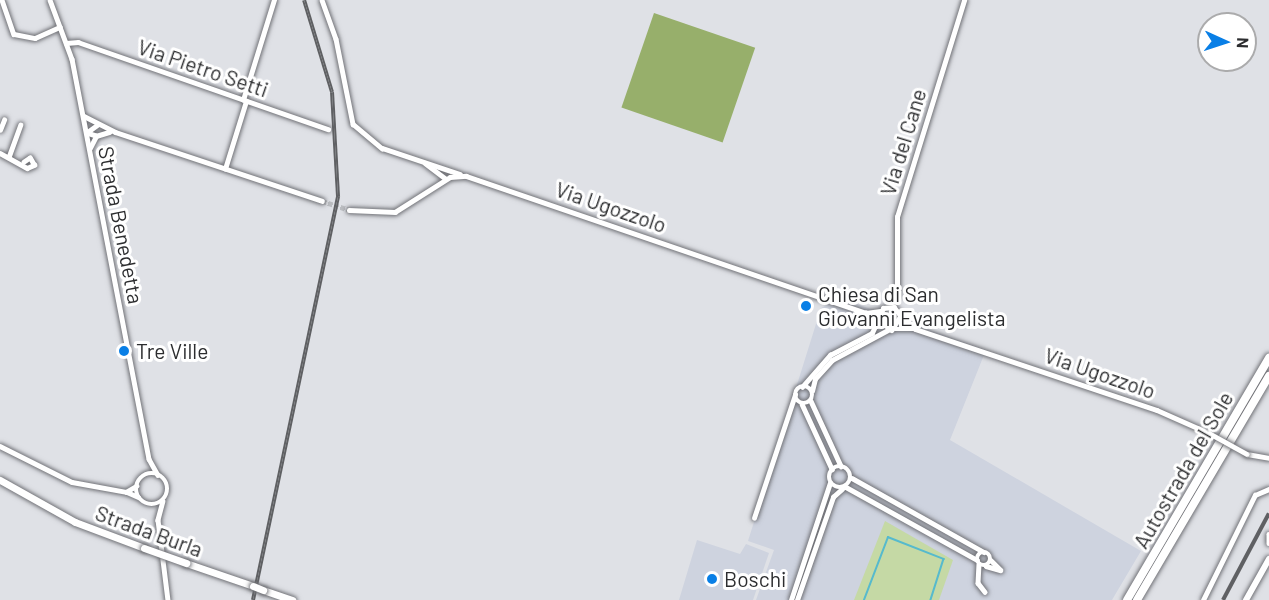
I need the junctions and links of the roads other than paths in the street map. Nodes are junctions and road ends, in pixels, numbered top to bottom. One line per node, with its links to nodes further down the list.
1 (2, 0): 6 (street)
2 (50, 0): 6 (street, Strada Benedetta)
3 (274, 0): 8 (street)
4 (322, 0): 22 (street)
5 (964, 0): 31 (street, Via del Cane)
6 (60, 27): 7 (street, Strada Benedetta)
7 (66, 43): 8 (street, Via Pietro Setti); 9 (street, Strada Benedetta)
8 (245, 100): 13 (street, Via Pietro Setti); 24 (street)
9 (82, 114): 12 (street); 16 (street, Strada Benedetta)
10 (4, 120): 14 (street)
11 (20, 125): 20 (street)
12 (97, 125): 15 (street); 16 (street)
13 (328, 129)
14 (0, 130)
15 (115, 132): 17 (street); 24 (street)
16 (86, 133): 17 (street); 18 (street, Strada Benedetta)
17 (96, 136): 18 (street)
18 (90, 150): 50 (street, Strada Benedetta)
19 (0, 153): 20 (street)
20 (9, 156): 21 (street)
21 (24, 162)
22 (423, 162): 23 (street); 25 (street)
23 (436, 165): 26 (street); 27 (street)
24 (225, 169): 29 (street)
25 (434, 172): 27 (street); 28 (street)
26 (465, 176): 27 (street, Via Ugozzolo); 35 (street, Via Ugozzolo)
27 (445, 180): 28 (street)
28 (431, 193): 30 (street)
29 (322, 201)
30 (349, 210)
31 (897, 297): 32 (street); 33 (street, Via del Cane)
32 (890, 307): 33 (street); 34 (street, Via Ugozzolo)
33 (897, 309): 36 (street, Via Ugozzolo)
34 (880, 311): 35 (street, Via Ugozzolo); 37 (street)
35 (866, 313): 37 (street, Via Ugozzolo)
36 (901, 316): 38 (street); 39 (street, Via Ugozzolo)
37 (878, 320): 38 (street, Via Ugozzolo); 42 (street)
38 (892, 329): 39 (street, Via Ugozzolo); 43 (street)
39 (915, 329): 49 (street, Via Ugozzolo, bridge)
40 (1269, 358): 80 (highway, Autostrada del Sole)
41 (1269, 376): 81 (highway, Autostrada del Sole)
42 (802, 387): 43 (street); 44 (street)
43 (812, 391): 45 (street)
44 (795, 395): 46 (street); 47 (street)
45 (811, 401): 46 (street); 51 (street)
46 (801, 404): 47 (street); 52 (street)
47 (788, 409): 65 (street)
48 (0, 446): 61 (street, Strada Benedetta)
49 (1269, 458)
50 (149, 459): 53 (street, Strada Benedetta); 54 (street, Strada Benedetta)
51 (841, 466): 52 (street); 55 (street)
52 (832, 469): 57 (street)
53 (158, 475): 54 (street); 63 (street, Strada Benedetta)
54 (143, 477): 58 (street, Strada Benedetta)
55 (852, 478): 59 (street); 69 (street)
56 (0, 480): 77 (main road, Strada Burla, bridge)
57 (830, 483): 59 (street); 78 (street)
58 (137, 486): 61 (street); 62 (street)
59 (844, 488): 72 (street); 79 (street)
60 (1269, 489): 82 (street)
61 (127, 492): 62 (street, Strada Benedetta)
62 (138, 497): 64 (street, Strada Benedetta)
63 (163, 501): 64 (street); 66 (street, Strada Benedetta)
64 (147, 504): 66 (street, Strada Benedetta)
65 (754, 518)
66 (158, 520): 76 (street, Strada Benedetta)
67 (1269, 534): 68 (street)
68 (1269, 543)
69 (984, 552): 71 (street); 72 (street)
70 (1269, 559): 83 (street)
71 (991, 561): 73 (street); 73 (street)
72 (978, 562): 73 (street); 74 (street)
73 (985, 566): 74 (street)
74 (979, 573): 75 (street)
75 (985, 592)
76 (168, 600)
77 (292, 600)
78 (791, 600)
79 (796, 600)
80 (1127, 600)
81 (1137, 600)
82 (1203, 600)
83 (1246, 600)

